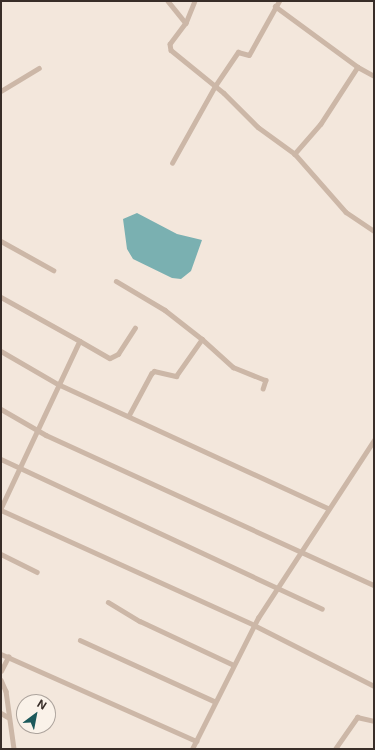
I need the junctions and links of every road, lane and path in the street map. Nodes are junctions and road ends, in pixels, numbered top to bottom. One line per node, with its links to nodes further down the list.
1 (168, 1): 5 (street)
2 (195, 1): 5 (street)
3 (279, 1): 4 (street)
4 (275, 6): 6 (street); 9 (street)
5 (186, 23): 9 (street)
6 (358, 67): 8 (street); 11 (street)
7 (39, 68): 10 (street)
8 (374, 76)
9 (215, 86): 11 (street); 12 (street)
10 (1, 91)
11 (295, 154): 13 (street)
12 (172, 163)
13 (374, 231)
14 (1, 241): 15 (street)
15 (53, 270)
16 (116, 281): 19 (street)
17 (1, 297): 20 (street)
18 (135, 328): 20 (street)
19 (202, 339): 23 (street); 25 (street)
20 (80, 341): 22 (street)
21 (1, 352): 22 (street)
22 (58, 384): 25 (street); 26 (street)
23 (263, 389)
24 (1, 409): 26 (street)
25 (129, 416): 30 (street)
26 (37, 430): 29 (street); 32 (street)
27 (374, 440): 30 (street)
28 (1, 459): 29 (street)
29 (18, 467): 31 (street); 35 (street)
30 (328, 508): 32 (street)
31 (1, 510): 39 (street)
32 (300, 550): 35 (street); 36 (street)
33 (1, 554): 34 (street)
34 (37, 572)
35 (278, 585): 38 (street); 39 (street)
36 (374, 585)
37 (108, 602): 43 (street)
38 (322, 609)
39 (254, 625): 43 (street); 46 (street)
40 (80, 640): 47 (street)
41 (1, 654): 42 (street)
42 (8, 657): 44 (street); 51 (street)
43 (232, 664): 47 (street)
44 (1, 671)
45 (1, 680): 49 (street)
46 (374, 686)
47 (214, 702): 51 (street)
48 (1, 713): 49 (street)
49 (8, 717): 52 (street)
50 (374, 721): 54 (street)
51 (196, 741): 53 (street)
52 (14, 749)
53 (192, 749)
54 (335, 749)

